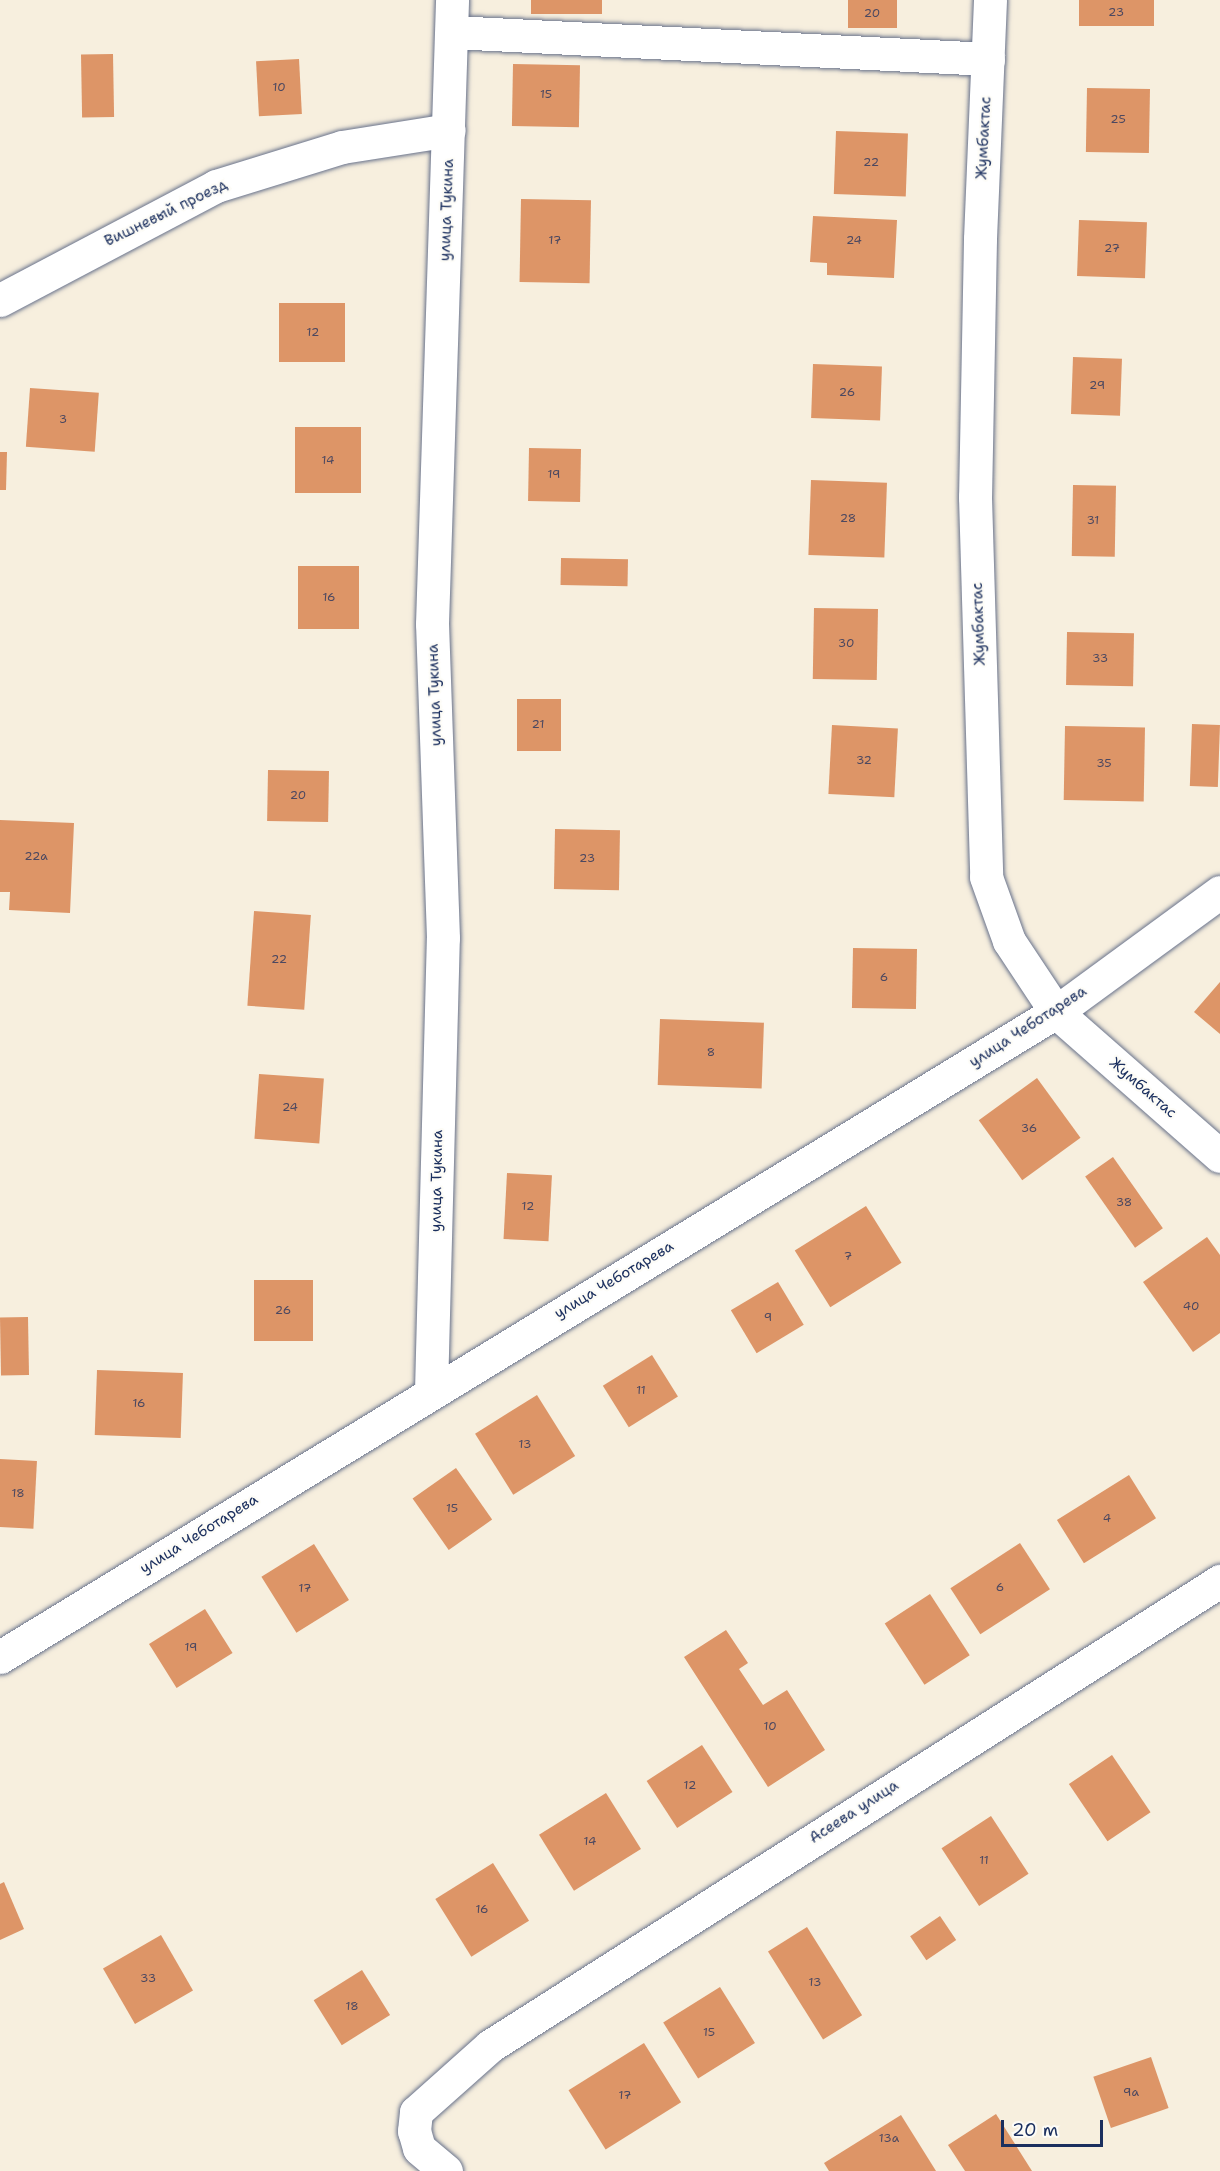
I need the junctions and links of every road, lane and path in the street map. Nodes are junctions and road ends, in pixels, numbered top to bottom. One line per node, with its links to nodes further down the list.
1 (452, 0): 3 (street, улица Тукина)
2 (990, 0): 4 (street, Жумбактас)
3 (452, 32): 4 (street); 5 (street, улица Тукина)
4 (988, 59): 8 (street, Жумбактас)
5 (449, 130): 6 (street, Вишневый проезд); 10 (street, улица Тукина)
6 (0, 300)
7 (1220, 892): 8 (street, улица Чеботарева)
8 (1056, 1012): 9 (street, Жумбактас); 10 (street, улица Чеботарева)
9 (1220, 1156)
10 (431, 1391): 12 (street, улица Чеботарева)
11 (1220, 1581): 13 (street, Асеева улица)
12 (0, 1657)
13 (446, 2171)

